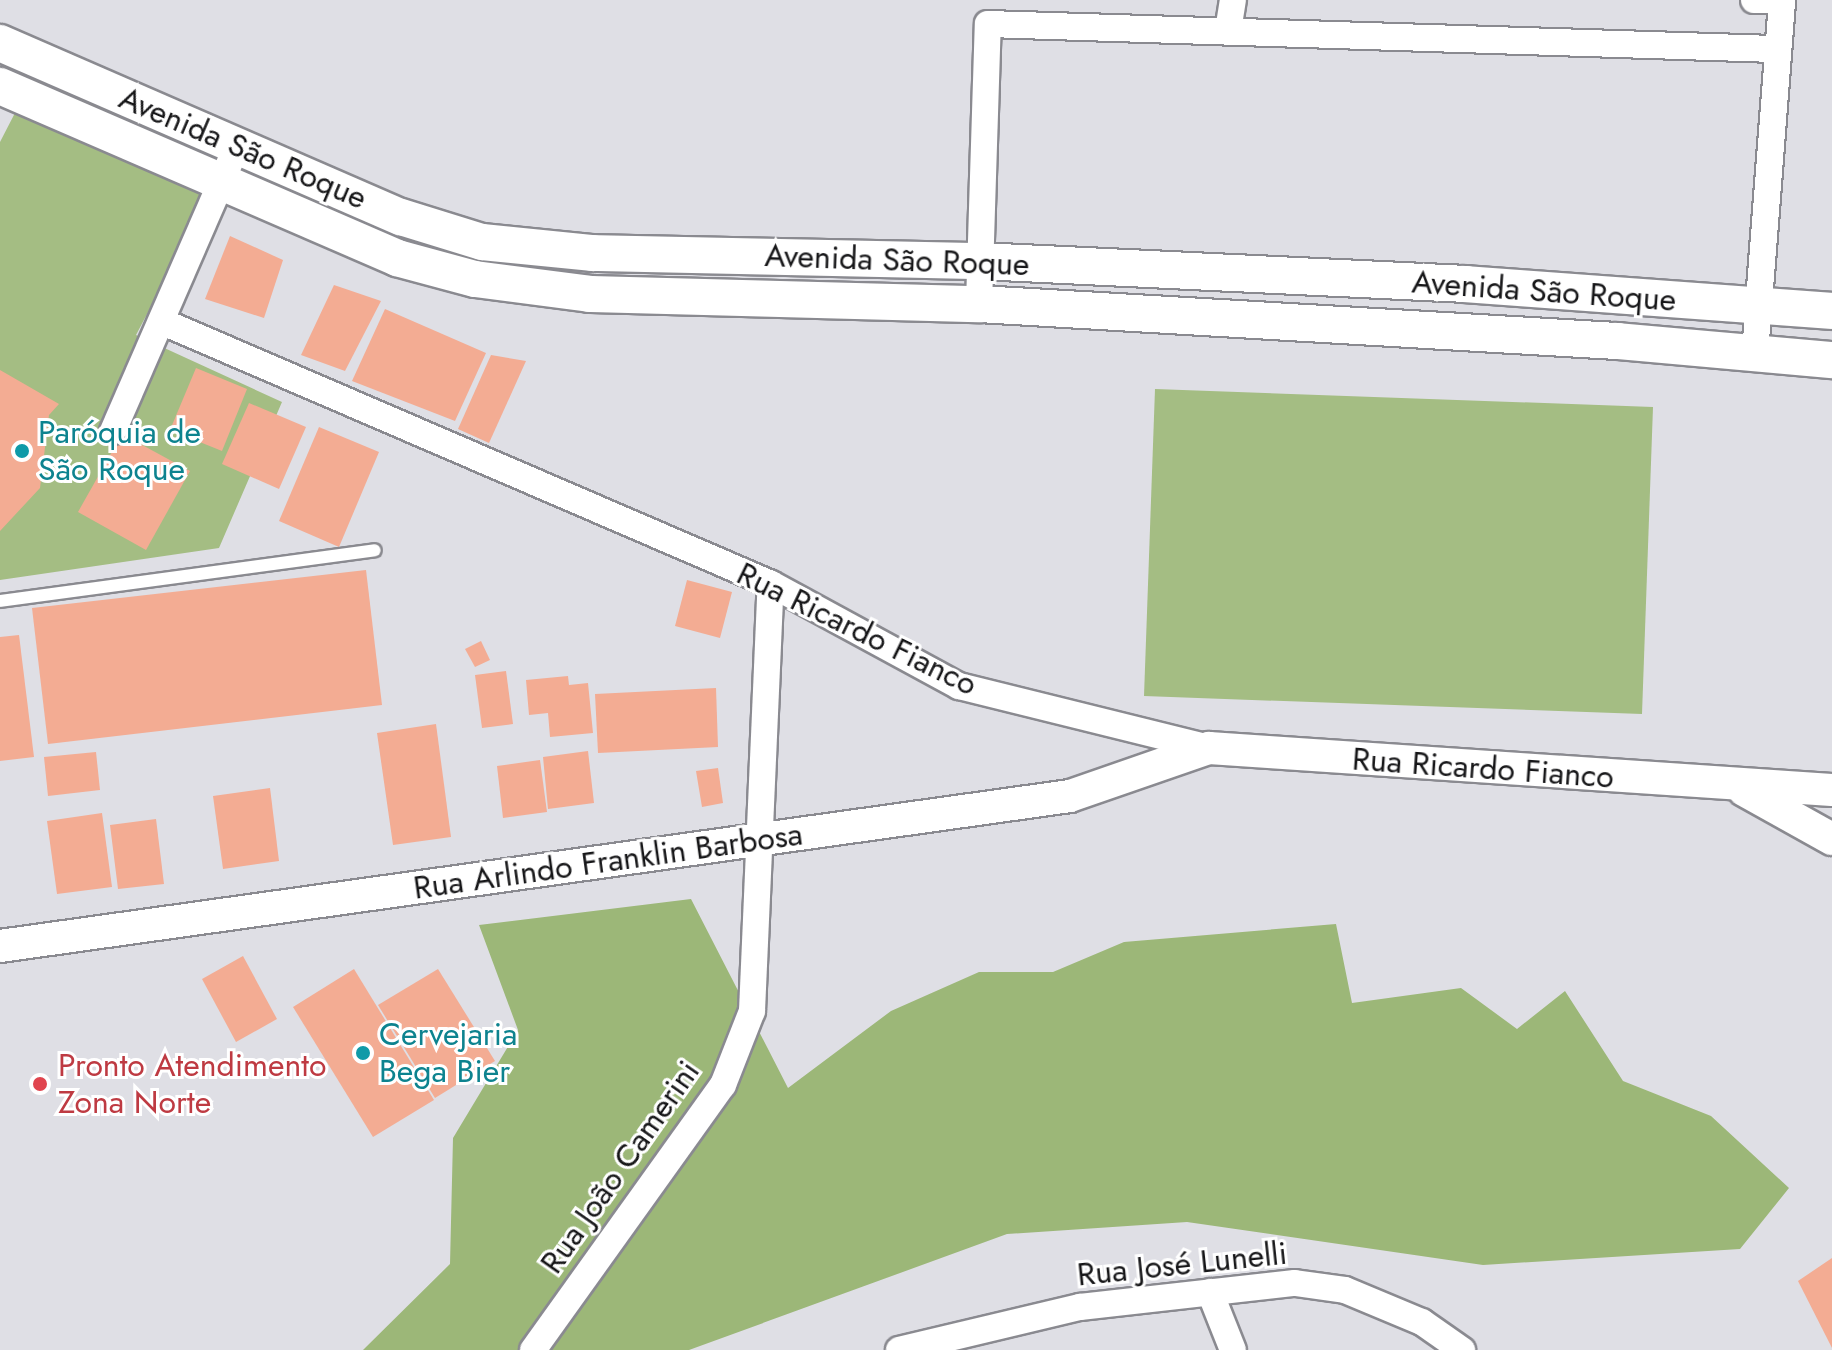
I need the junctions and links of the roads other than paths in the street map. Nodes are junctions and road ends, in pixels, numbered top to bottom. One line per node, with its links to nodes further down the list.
1 (1233, 0): 4 (street)
2 (1754, 0): 3 (street)
3 (1782, 0): 5 (street)
4 (1228, 31): 5 (street); 11 (street)
5 (1776, 49): 15 (street)
6 (3, 54): 8 (main road, Avenida São Roque)
7 (0, 86): 9 (main road, Avenida São Roque)
8 (237, 146): 9 (street); 10 (main road, Avenida São Roque)
9 (219, 185): 13 (main road, Avenida São Roque); 17 (street)
10 (593, 253): 11 (main road, Avenida São Roque); 13 (main road)
11 (979, 261): 12 (main road, Avenida São Roque); 14 (street)
12 (1287, 275): 15 (main road, Avenida São Roque); 18 (main road)
13 (590, 294): 14 (main road, Avenida São Roque)
14 (979, 304): 18 (main road, Avenida São Roque)
15 (1758, 307): 16 (main road, Avenida São Roque); 19 (street)
16 (1832, 311)
17 (163, 322): 21 (street); 23 (street, Rua Ricardo Fianco)
18 (1285, 322): 19 (main road, Avenida São Roque)
19 (1755, 353): 20 (main road, Avenida São Roque)
20 (1832, 360)
21 (113, 431)
22 (375, 550): 24 (lane)
23 (771, 584): 25 (street, Rua Ricardo Fianco); 29 (street, Rua João Camerini)
24 (0, 601)
25 (1209, 748): 26 (street, Rua Ricardo Fianco); 29 (street, Rua Arlindo Franklin Barbosa)
26 (1738, 787): 27 (street, Rua Ricardo Fianco); 28 (street)
27 (1832, 790)
28 (1832, 839)
29 (758, 840): 30 (street, Rua Arlindo Franklin Barbosa); 32 (street, Rua João Camerini)
30 (0, 946)
31 (1210, 1292): 33 (street, Rua José Lunelli); 34 (street); 35 (street, Rua José Lunelli)
32 (533, 1350)
33 (899, 1350)
34 (1233, 1350)
35 (1462, 1350)

